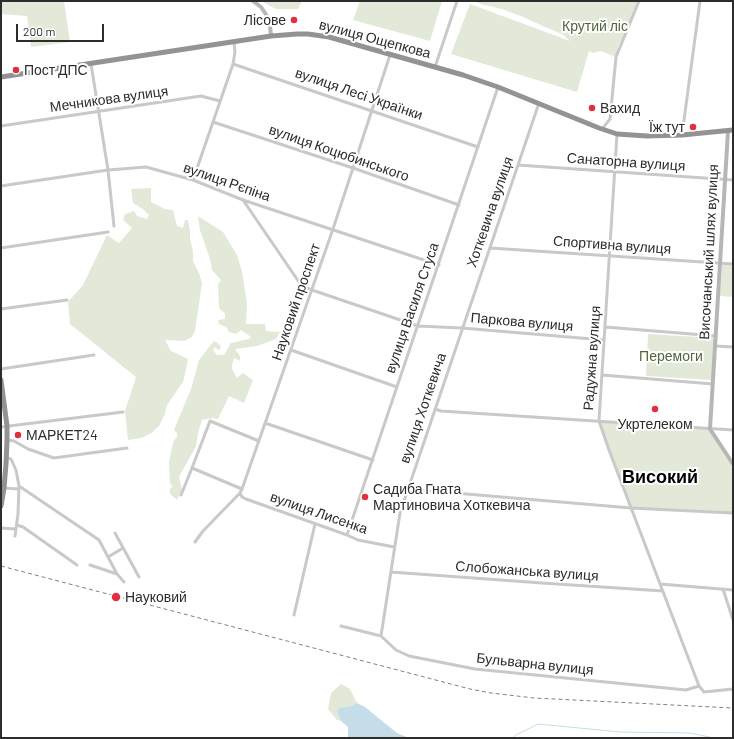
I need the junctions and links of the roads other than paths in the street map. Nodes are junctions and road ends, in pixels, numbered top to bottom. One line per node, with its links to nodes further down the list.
1 (253, 1): 5 (street)
2 (457, 1): 10 (street)
3 (639, 1): 19 (street)
4 (700, 1): 22 (street)
5 (270, 36): 6 (highway, вулиця Ощепкова); 7 (highway, вулиця Ощепкова)
6 (234, 42): 8 (highway, вулиця Ощепкова); 9 (street)
7 (390, 54): 10 (highway, вулиця Ощепкова); 15 (street, Науковий проспект)
8 (91, 64): 11 (highway, вулиця Ощепкова); 16 (street)
9 (233, 64): 13 (street); 15 (street, вулиця Лесі Українки)
10 (435, 67): 12 (highway, вулиця Ощепкова)
11 (1, 77)
12 (498, 88): 14 (highway, вулиця Ощепкова); 23 (street, вулиця Василя Стуса)
13 (220, 101): 16 (street, Мечникова вулиця); 17 (street)
14 (539, 103): 19 (highway, вулиця Ощепкова); 24 (street, Хоткевича вулиця)
15 (372, 110): 23 (street, вулиця Лесі Українки); 25 (street, Науковий проспект)
16 (99, 112): 18 (street, Мечникова вулиця); 26 (street)
17 (213, 122): 25 (street, вулиця Коцюбинського); 28 (street)
18 (1, 126)
19 (602, 129): 21 (highway, вулиця Ощепкова)
20 (730, 130): 22 (highway, вулиця Ощепкова); 29 (street, Височанський шлях вулиця)
21 (617, 134): 22 (highway, вулиця Ощепкова); 27 (street, Радужна вулиця)
22 (682, 135)
23 (478, 147): 33 (street, вулиця Василя Стуса)
24 (518, 165): 27 (street, Санаторна вулиця); 38 (street, Хоткевича вулиця)
25 (353, 168): 33 (street, вулиця Коцюбинського); 35 (street, Науковий проспект)
26 (108, 170): 28 (street, вулиця Рєпіна); 31 (street, вулиця Рєпіна); 34 (street)
27 (615, 173): 29 (street, Санаторна вулиця); 39 (street, Радужна вулиця)
28 (193, 180): 32 (street, вулиця Рєпіна)
29 (725, 180): 30 (street, Санаторна вулиця); 40 (street, Височанський шлях вулиця)
30 (733, 180)
31 (1, 186)
32 (243, 200): 35 (street, вулиця Рєпіна); 43 (street, Паркова вулиця)
33 (459, 205): 41 (street, вулиця Василя Стуса)
34 (114, 226)
35 (333, 229): 41 (street, вулиця Рєпіна); 43 (street, Науковий проспект)
36 (108, 232): 37 (street)
37 (1, 248)
38 (490, 248): 39 (street, Спортивна вулиця); 48 (street, Хоткевича вулиця)
39 (610, 255): 40 (street, Спортивна вулиця); 47 (street, Радужна вулиця)
40 (720, 263): 42 (street, Спортивна вулиця); 49 (street, Височанський шлях вулиця)
41 (439, 264): 46 (street, вулиця Василя Стуса)
42 (733, 264)
43 (312, 290): 46 (street, Паркова вулиця); 53 (street, Науковий проспект)
44 (67, 300): 45 (street)
45 (1, 309)
46 (418, 326): 48 (street, Паркова вулиця); 59 (street, вулиця Василя Стуса)
47 (605, 327): 49 (street); 50 (street, Радужна вулиця)
48 (462, 328): 50 (street, Паркова вулиця); 60 (street, вулиця Хоткевича)
49 (716, 336): 51 (street, Височанський шлях вулиця)
50 (604, 340): 56 (street, Радужна вулиця)
51 (715, 346): 52 (street); 58 (street, Височанський шлях вулиця)
52 (733, 347)
53 (291, 350): 59 (street); 63 (street, Науковий проспект)
54 (94, 355): 55 (street)
55 (1, 369)
56 (602, 375): 58 (street); 62 (street, Радужна вулиця)
57 (1, 380): 64 (highway)
58 (713, 384): 65 (street, Височанський шлях вулиця)
59 (397, 387): 71 (street, вулиця Василя Стуса)
60 (435, 409): 62 (street); 76 (street, вулиця Хоткевича)
61 (122, 412): 64 (street)
62 (599, 421): 65 (street); 81 (street, Радужна вулиця)
63 (265, 423): 68 (street, Науковий проспект); 71 (street)
64 (4, 427): 67 (highway)
65 (710, 429): 66 (street); 72 (street)
66 (733, 430)
67 (7, 440): 69 (street); 70 (highway)
68 (259, 441): 73 (street); 75 (street, Науковий проспект)
69 (127, 448)
70 (7, 458): 74 (street); 77 (highway)
71 (373, 460): 89 (street, вулиця Василя Стуса)
72 (733, 464)
73 (192, 468): 75 (street); 79 (street)
74 (19, 487): 77 (street); 84 (street); 93 (street)
75 (242, 489): 78 (street, Науковий проспект)
76 (408, 489): 81 (street); 91 (street, вулиця Хоткевича)
77 (3, 490): 80 (highway)
78 (240, 493): 83 (street, вулиця Лисенка); 90 (street, Науковий проспект)
79 (181, 495)
80 (1, 506)
81 (631, 508): 82 (street); 100 (street, Радужна вулиця)
82 (733, 513)
83 (315, 524): 89 (street, вулиця Лисенка); 104 (street)
84 (17, 525): 86 (street); 94 (street)
85 (1, 528): 86 (street)
86 (16, 530): 88 (street)
87 (116, 533): 92 (street)
88 (15, 536)
89 (347, 536): 91 (street, вулиця Лисенка)
90 (195, 542)
91 (394, 547): 96 (street, вулиця Хоткевича)
92 (123, 548): 93 (street); 98 (street)
93 (108, 557): 97 (street)
94 (77, 564)
95 (90, 565): 97 (street)
96 (391, 572): 103 (street, Слобожанська вулиця); 107 (street, вулиця Хоткевича)
97 (117, 574): 99 (street)
98 (139, 577)
99 (124, 582)
100 (660, 584): 101 (street); 103 (street, Радужна вулиця)
101 (723, 589): 102 (street); 105 (street)
102 (733, 590)
103 (662, 591): 108 (street, Радужна вулиця)
104 (294, 615)
105 (733, 620)
106 (340, 626): 107 (street, Бульварна вулиця)
107 (381, 636): 108 (street, Бульварна вулиця)
108 (699, 686): 109 (street, Бульварна вулиця)
109 (733, 689)

